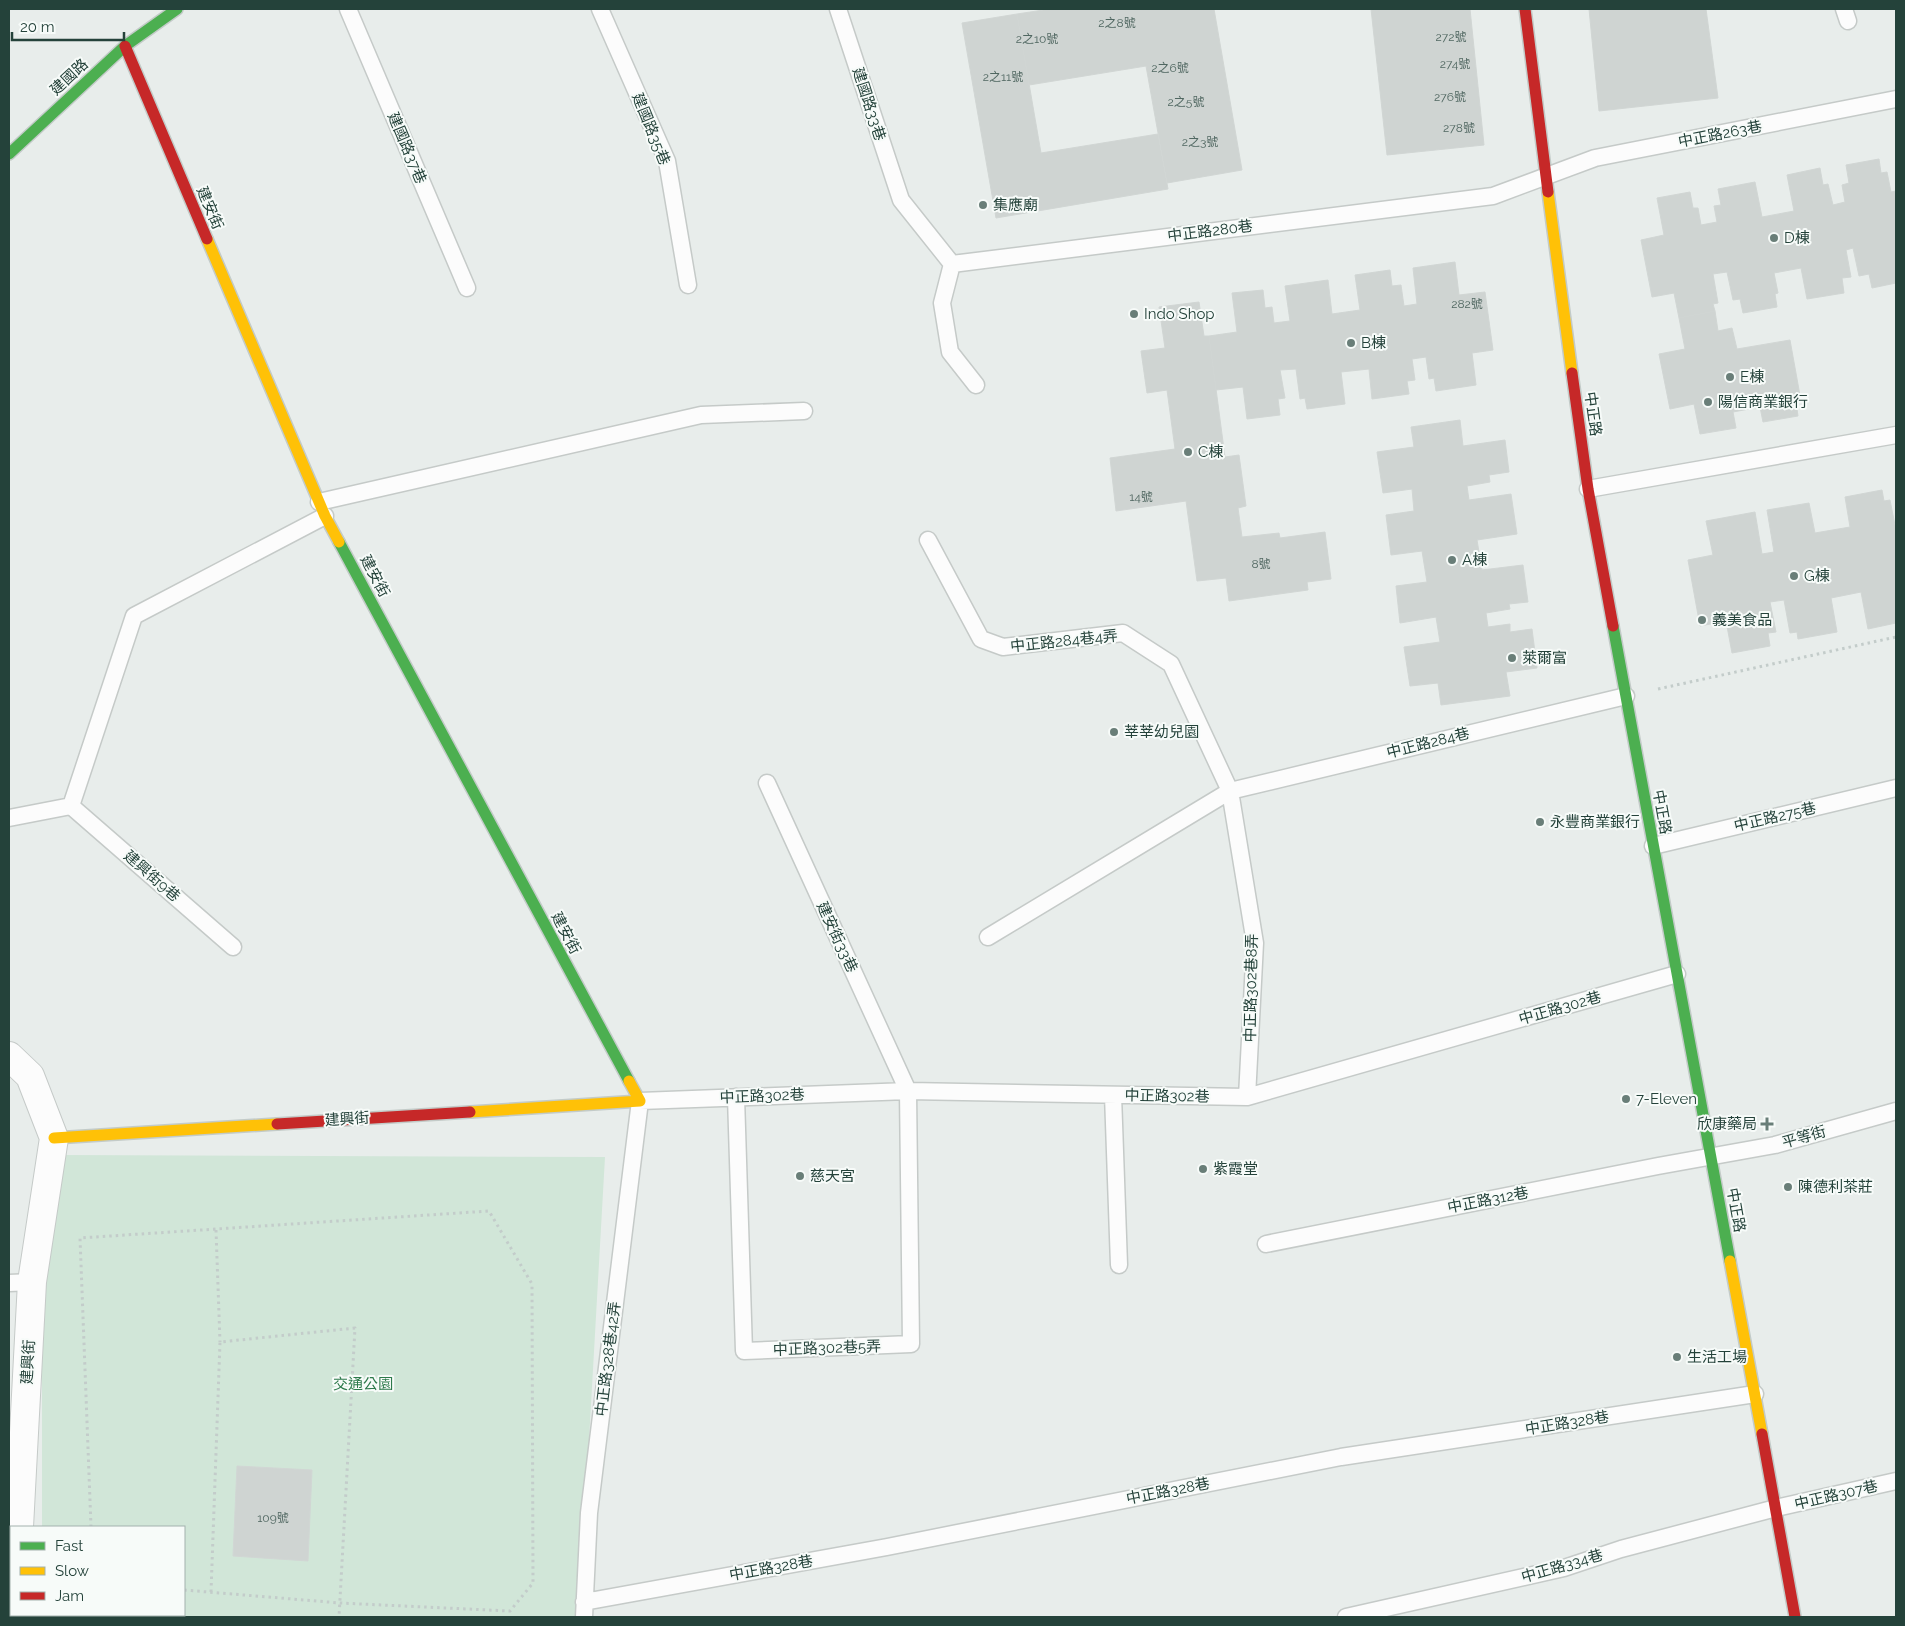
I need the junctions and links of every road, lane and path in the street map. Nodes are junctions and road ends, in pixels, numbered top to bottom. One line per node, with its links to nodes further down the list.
1 (177, 9): 6 (street, 建國路)
2 (348, 9): 12 (lane, 建國路37巷)
3 (600, 9): 11 (lane, 建國路35巷)
4 (838, 9): 10 (lane, 建國路33巷)
5 (1525, 9): 9 (street, 中正路)
6 (125, 46): 8 (street, 建國路); 17 (street, 建安街)
7 (1896, 99): 9 (lane, 中正路263巷)
8 (9, 154)
9 (1546, 176): 10 (lane, 中正路280巷); 16 (street, 中正路)
10 (952, 264): 13 (lane)
11 (688, 285)
12 (467, 288)
13 (976, 386)
14 (804, 411): 17 (lane)
15 (1896, 435): 16 (lane)
16 (1588, 489): 20 (street, 中正路)
17 (322, 509): 24 (lane); 35 (street, 建安街)
18 (928, 540): 23 (lane, 中正路284巷4弄)
19 (1896, 636): 20 (path)
20 (1626, 696): 23 (lane, 中正路284巷); 26 (street, 中正路)
21 (767, 783): 31 (lane, 建安街33巷)
22 (1896, 788): 26 (lane, 中正路275巷)
23 (1230, 791): 27 (lane, 中正路284巷); 34 (lane, 中正路302巷8弄)
24 (71, 806): 25 (lane); 28 (lane, 建興街9巷)
25 (9, 818)
26 (1653, 846): 29 (street, 中正路)
27 (988, 937)
28 (233, 947)
29 (1677, 974): 34 (lane, 中正路302巷); 38 (street, 中正路)
30 (9, 1056): 37 (street, 建興街)
31 (908, 1091): 32 (lane, 中正路302巷); 33 (lane, 中正路302巷); 33 (lane, 中正路302巷5弄)
32 (1113, 1095): 34 (lane, 中正路302巷); 41 (lane)
33 (736, 1097): 35 (lane, 中正路302巷)
34 (1247, 1097)
35 (640, 1101): 37 (street, 建興街); 52 (lane, 中正路328巷42弄)
36 (1896, 1111): 38 (lane, 平等街)
37 (54, 1138): 42 (street, 建興街)
38 (1711, 1157): 40 (lane, 中正路312巷); 44 (street, 中正路)
39 (216, 1230): 43 (path); 48 (path); 51 (path)
40 (1266, 1244)
41 (1119, 1266)
42 (21, 1283): 47 (street, 建興街)
43 (220, 1342): 50 (path); 51 (path)
44 (1755, 1394): 46 (street, 中正路); 52 (lane, 中正路328巷)
45 (1896, 1481): 46 (lane, 中正路307巷)
46 (1776, 1508): 54 (lane, 中正路334巷); 55 (street, 中正路)
47 (18, 1526)
48 (91, 1526)
49 (185, 1590): 50 (path)
50 (210, 1592): 51 (path)
51 (340, 1603): 53 (path)
52 (584, 1609)
53 (339, 1617)
54 (1346, 1617)
55 (1794, 1617)

